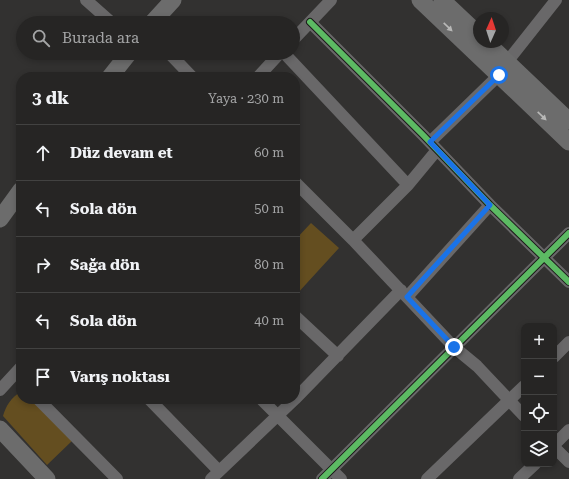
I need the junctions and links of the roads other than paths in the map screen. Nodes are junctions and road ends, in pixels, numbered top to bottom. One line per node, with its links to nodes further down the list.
1 (86, 0): 7 (street)
2 (173, 0): 8 (main road)
3 (331, 0): 9 (street)
4 (420, 0): 17 (main road, one-way to 17)
5 (556, 0): 17 (street)
6 (445, 1): 10 (main road)
7 (104, 16)
8 (158, 16)
9 (310, 22): 11 (street); 23 (street)
10 (473, 29)
11 (300, 33)
12 (490, 48): 17 (main road)
13 (123, 60): 18 (main road)
14 (176, 60): 19 (street)
15 (274, 60): 20 (street)
16 (291, 60): 24 (street)
17 (503, 69): 21 (main road); 22 (main road, one-way to 22); 23 (street)
18 (114, 72)
19 (187, 72)
20 (263, 72)
21 (569, 121)
22 (569, 142)
23 (434, 146): 24 (street); 27 (street)
24 (408, 185): 30 (street)
25 (300, 187): 30 (street)
26 (16, 197): 28 (main road)
27 (490, 205): 31 (street); 33 (street)
28 (0, 220)
29 (569, 233): 31 (street)
30 (353, 240): 33 (street)
31 (544, 258): 32 (street); 36 (street)
32 (569, 282)
33 (404, 294): 36 (street); 38 (street)
34 (300, 321): 38 (street)
35 (569, 342): 37 (street)
36 (454, 347): 43 (street); 56 (street)
37 (557, 354)
38 (338, 356): 42 (street)
39 (16, 377): 41 (street)
40 (521, 389): 43 (street)
41 (0, 390)
42 (300, 394)
43 (509, 401): 48 (street); 62 (street)
44 (43, 404): 59 (street)
45 (153, 404): 57 (street)
46 (266, 404): 49 (street)
47 (290, 404): 49 (street)
48 (521, 413)
49 (278, 416): 56 (street); 57 (street)
50 (0, 429): 58 (main road)
51 (569, 430): 52 (street)
52 (557, 443)
53 (557, 449): 54 (street)
54 (569, 462)
55 (532, 467): 63 (street)
56 (332, 470): 60 (street); 61 (street)
57 (215, 475)
58 (47, 479)
59 (116, 479)
60 (322, 479)
61 (341, 479)
62 (427, 479)
63 (519, 479)

